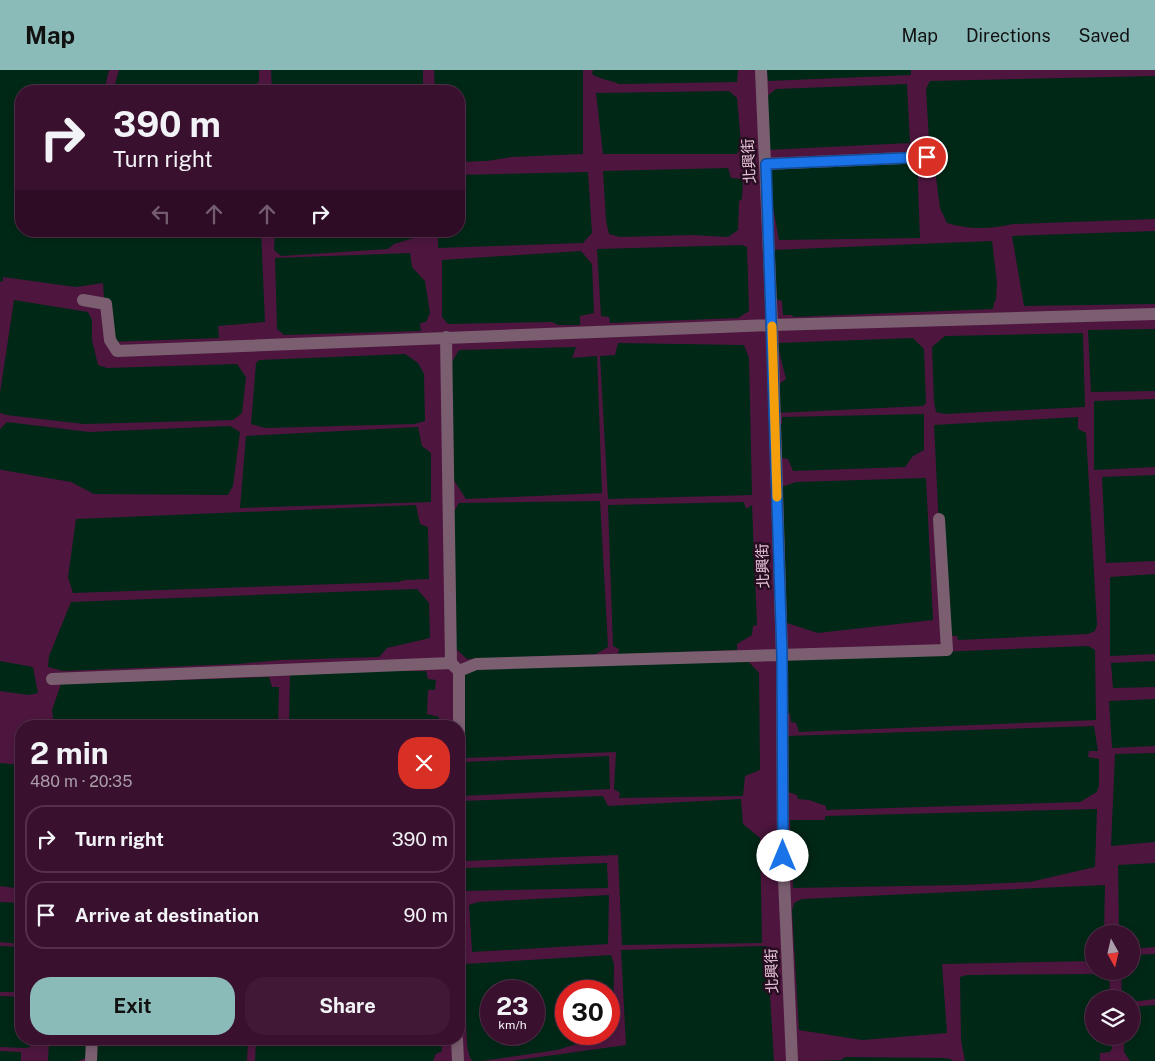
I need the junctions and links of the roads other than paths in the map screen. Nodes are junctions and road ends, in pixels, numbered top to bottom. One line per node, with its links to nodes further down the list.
1 (761, 70): 3 (street, 北興街)
2 (927, 157): 3 (street)
3 (766, 164): 6 (street, 北興街)
4 (83, 300): 7 (street)
5 (1155, 314): 6 (street)
6 (772, 325): 7 (street); 9 (street, 北興街)
7 (446, 337): 10 (street)
8 (939, 519): 9 (street)
9 (782, 656): 10 (street); 17 (street, 北興街)
10 (455, 667): 11 (street); 12 (street)
11 (52, 678)
12 (458, 720)
13 (92, 1045): 15 (street)
14 (457, 1045): 16 (street)
15 (91, 1061)
16 (458, 1061)
17 (792, 1061)

